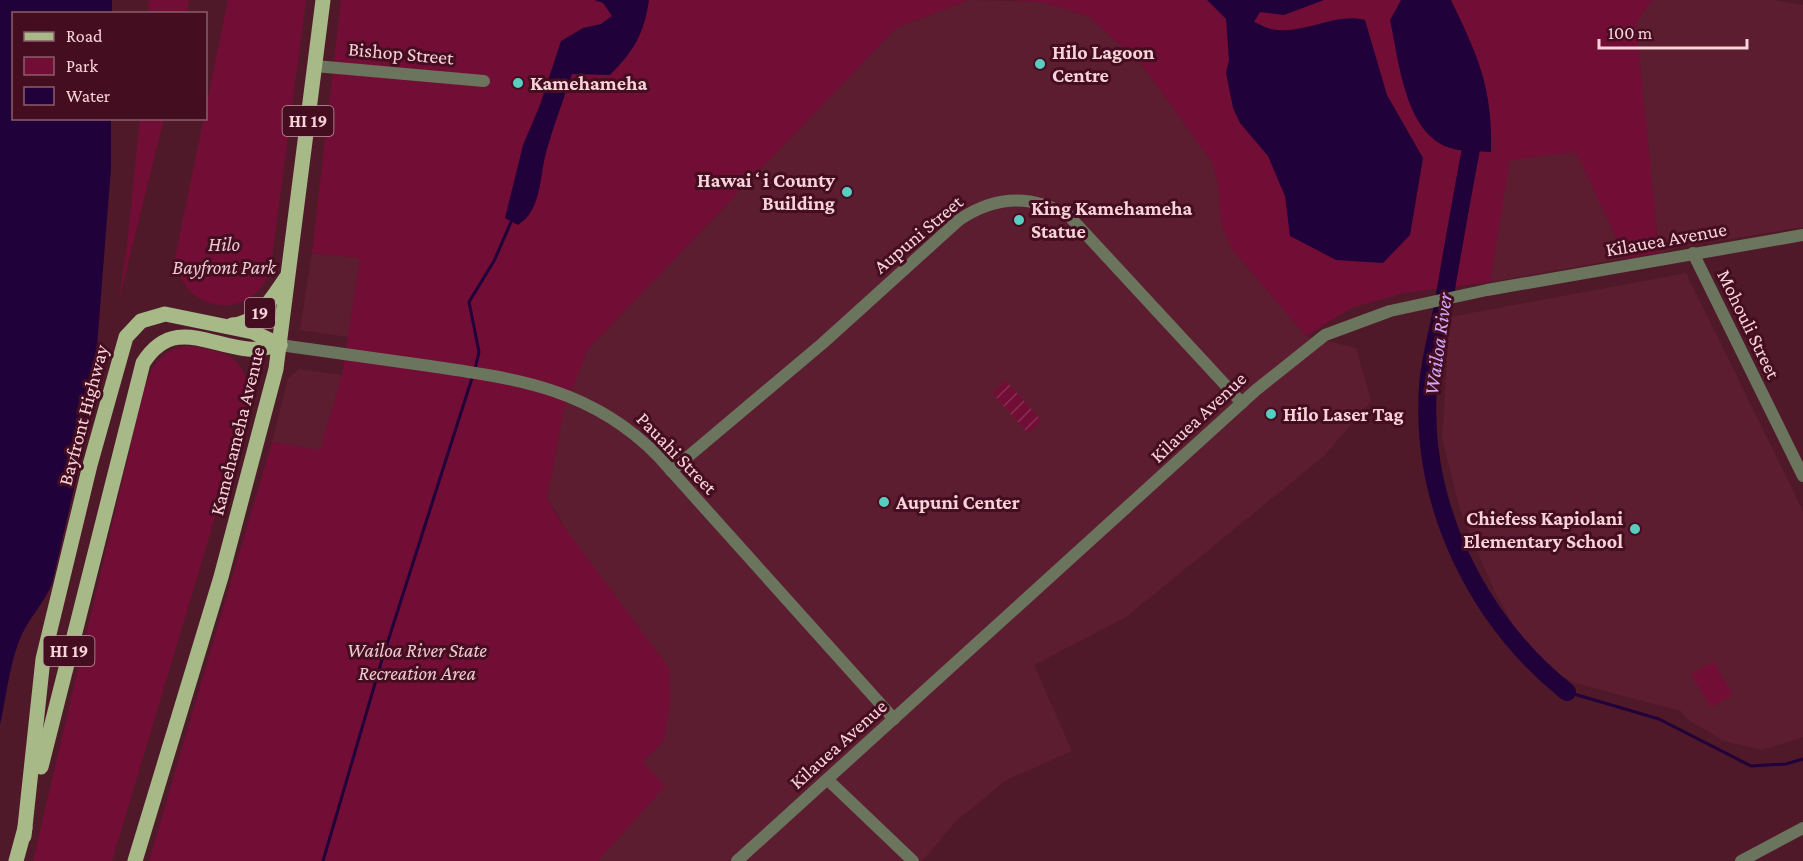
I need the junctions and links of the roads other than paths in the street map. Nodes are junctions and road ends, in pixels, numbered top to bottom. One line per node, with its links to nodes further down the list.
1 (323, 0): 2 (main road, Kamehameha Avenue / HI 19)
2 (315, 66): 3 (street, Bishop Street); 6 (main road, Kamehameha Avenue / HI 19)
3 (484, 81)
4 (1803, 235): 5 (street, Kilauea Avenue)
5 (1692, 253): 9 (street, Kilauea Avenue); 11 (street, Mohouli Street)
6 (287, 276): 7 (main road, 19); 8 (main road, Kamehameha Avenue / HI 19)
7 (217, 326): 8 (main road, Bayfront Highway / HI 19); 15 (main road, Bayfront Highway / HI 19)
8 (280, 345): 10 (street, Pauahi Street); 15 (main road, Bayfront Highway / HI 19); 17 (main road, Kamehameha Avenue)
9 (1242, 403): 10 (street, Aupuni Street); 12 (street, Kilauea Avenue)
10 (671, 471): 12 (street, Pauahi Street)
11 (1803, 476)
12 (894, 718): 13 (street, Kilauea Avenue)
13 (828, 780): 18 (street, Kilauea Avenue); 19 (street)
14 (1803, 828): 20 (street)
15 (24, 836): 16 (main road, Bayfront Highway / HI 19)
16 (16, 861)
17 (135, 861)
18 (737, 861)
19 (913, 861)
20 (1741, 861)

